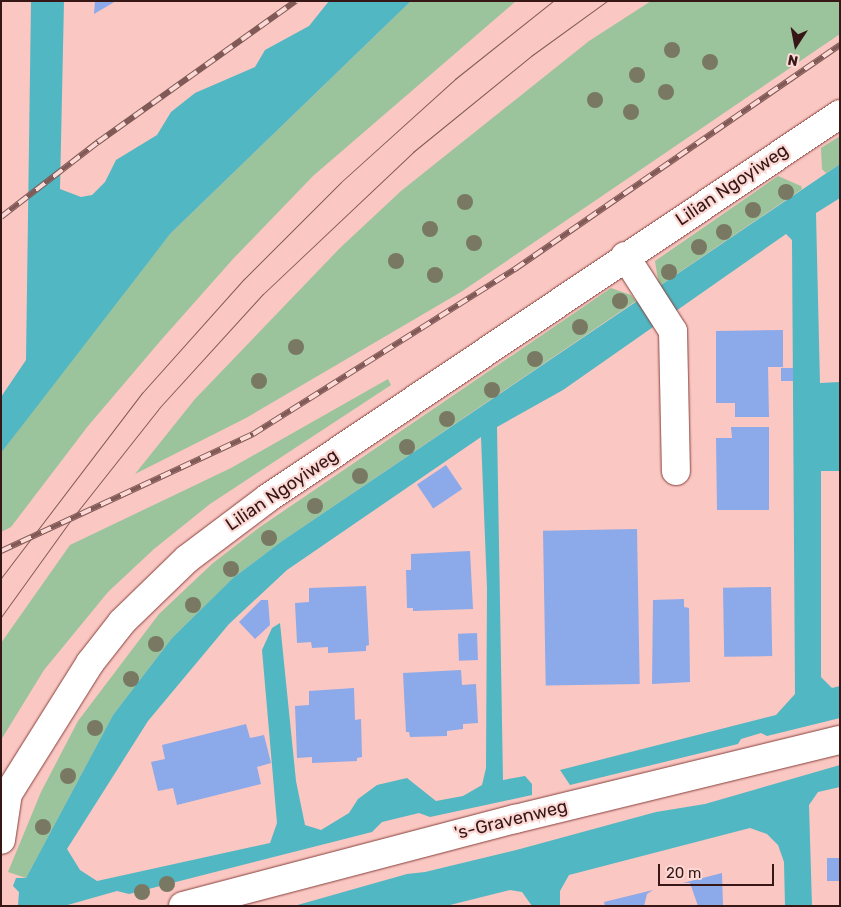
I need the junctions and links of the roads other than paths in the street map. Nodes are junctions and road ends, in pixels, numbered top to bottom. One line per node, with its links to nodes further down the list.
1 (840, 114): 2 (street, Lilian Ngoyiweg)
2 (625, 256): 3 (street); 5 (street, Lilian Ngoyiweg)
3 (676, 470)
4 (840, 740): 7 (street, 's-Gravenweg)
5 (5, 799): 6 (street, Lilian Ngoyiweg)
6 (1, 840)
7 (183, 906)

